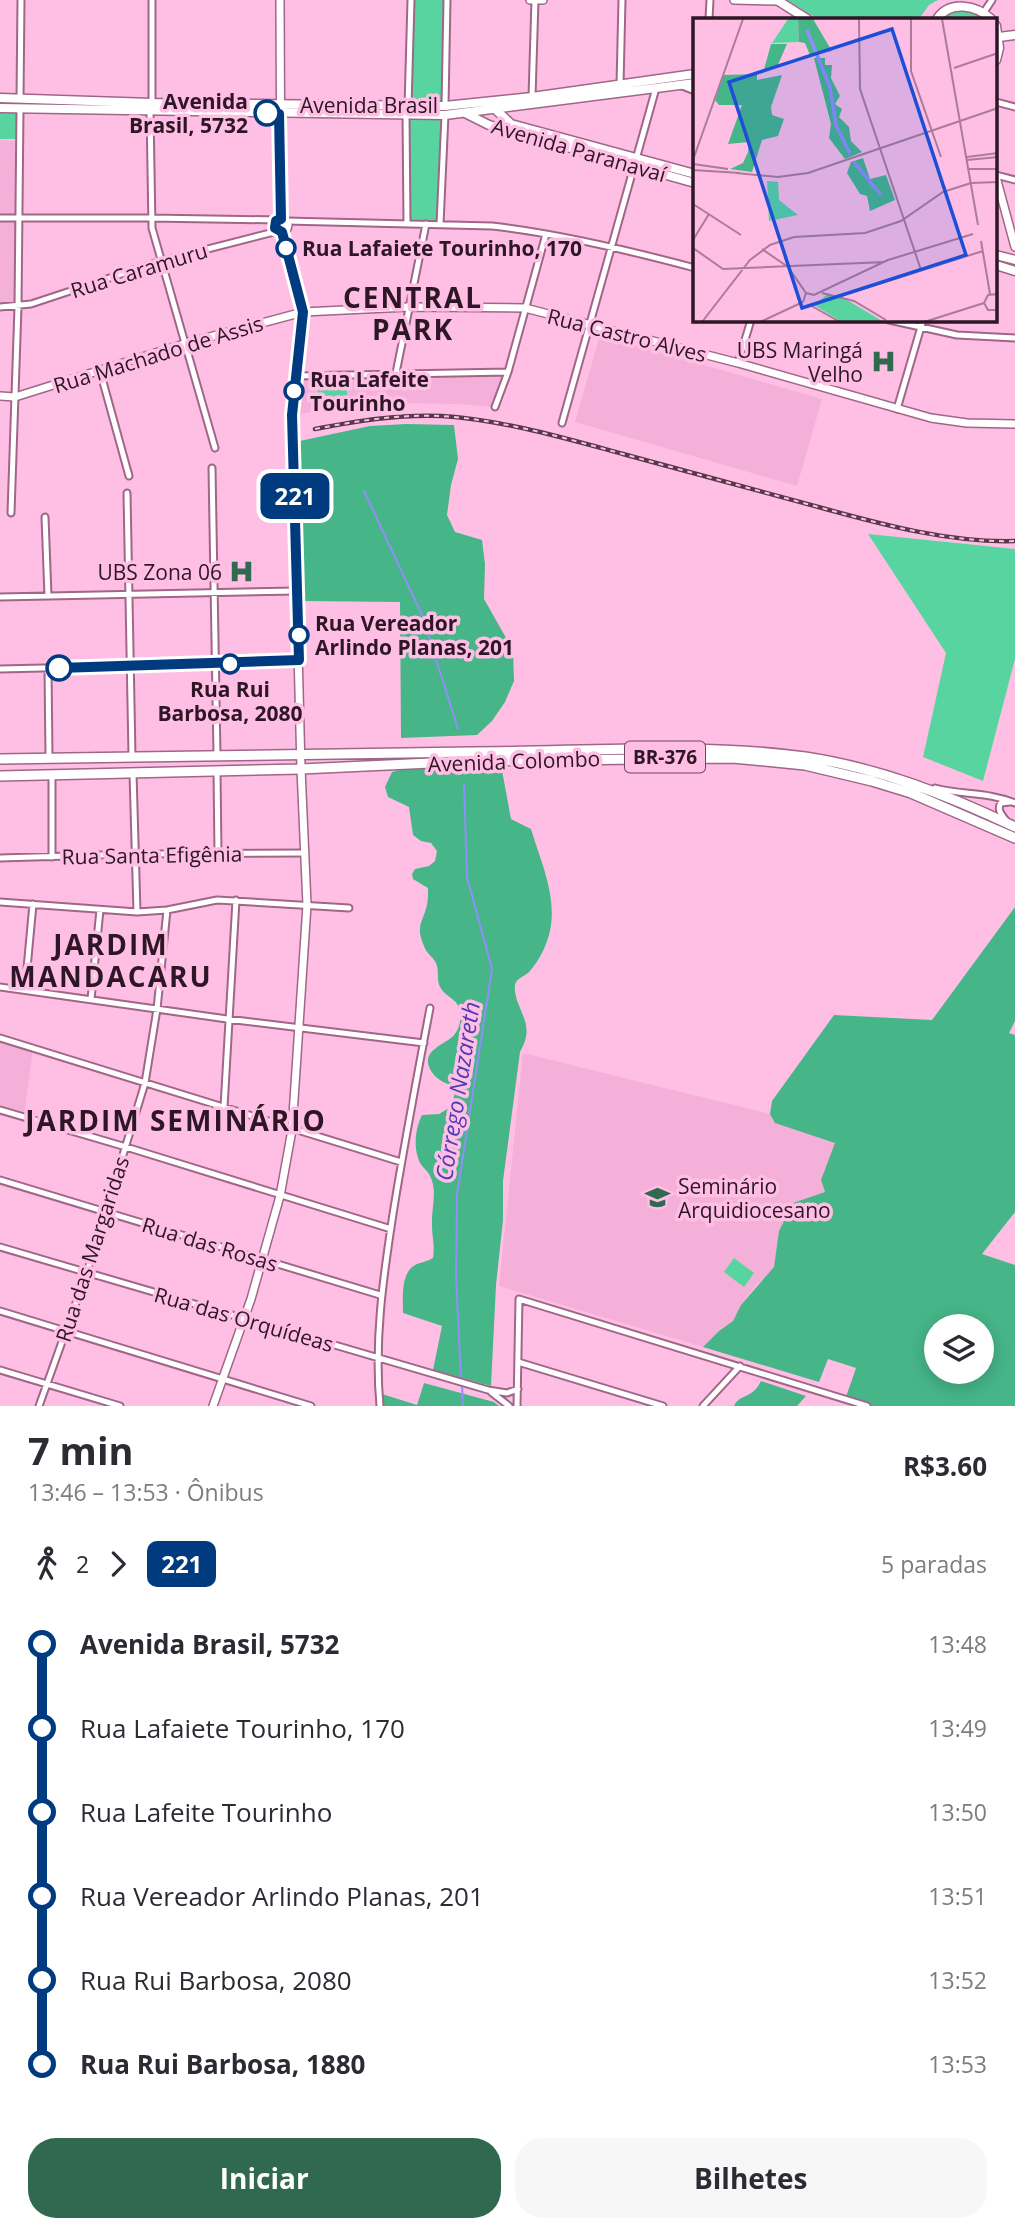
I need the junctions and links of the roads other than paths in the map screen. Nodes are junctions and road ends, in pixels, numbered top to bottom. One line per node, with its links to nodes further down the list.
1 (21, 0): 31 (street)
2 (152, 0): 34 (street)
3 (280, 0): 38 (street)
4 (411, 0): 39 (street)
5 (447, 0): 40 (street)
6 (533, 0): 7 (street); 29 (street)
7 (543, 0)
8 (622, 0): 25 (street)
9 (710, 0): 15 (street)
10 (734, 0): 11 (street)
11 (777, 0): 16 (main road)
12 (992, 0): 14 (street)
13 (967, 3): 14 (main road); 17 (main road)
14 (984, 12): 18 (main road)
15 (709, 18)
16 (805, 18)
17 (938, 18)
18 (990, 18)
19 (998, 33): 21 (main road)
20 (1015, 35): 21 (main road)
21 (999, 37): 22 (main road)
22 (998, 52)
23 (693, 74): 25 (main road, Avenida Brasil)
24 (693, 83): 26 (main road, Avenida Brasil)
25 (620, 85): 29 (main road, Avenida Brasil)
26 (679, 85): 27 (main road, Avenida Brasil); 28 (street)
27 (656, 88): 33 (main road, Avenida Brasil); 42 (street)
28 (693, 90)
29 (532, 97): 33 (main road, Avenida Brasil)
30 (0, 98): 31 (main road, Avenida Brasil)
31 (20, 98): 34 (main road, Avenida Brasil)
32 (998, 103): 35 (street)
33 (492, 106): 40 (main road, Avenida Brasil); 41 (main road, Avenida Brasil); 42 (main road, Avenida Paranavaí)
34 (151, 107): 37 (main road, Avenida Brasil); 38 (main road, Avenida Brasil); 47 (street)
35 (1015, 107)
36 (0, 108): 37 (main road, Avenida Brasil)
37 (20, 109): 48 (street)
38 (279, 109): 39 (main road, Avenida Brasil); 51 (street)
39 (407, 111): 40 (main road, Avenida Brasil); 49 (street)
40 (445, 111): 41 (main road, Avenida Brasil); 50 (street)
41 (465, 113): 42 (main road, Avenida Paranavaí)
42 (636, 162): 43 (main road, Avenida Paranavaí); 44 (main road, Avenida Paranavaí); 54 (street)
43 (693, 173)
44 (693, 182)
45 (998, 183): 55 (street)
46 (0, 218): 48 (street)
47 (151, 218): 48 (street); 51 (street); 58 (street)
48 (19, 219): 63 (street)
49 (407, 224): 51 (street, Rua Caramuru); 52 (street, Rua Caramuru)
50 (440, 224): 52 (street, Rua Caramuru); 53 (street, Rua Caramuru)
51 (282, 225): 58 (street, Rua Caramuru); 66 (street)
52 (426, 225): 64 (street)
53 (546, 234): 54 (street, Rua Caramuru); 65 (street)
54 (613, 246): 60 (street, Rua Caramuru); 70 (street)
55 (1015, 247)
56 (998, 256): 57 (main road)
57 (1015, 260)
58 (161, 261): 63 (street, Rua Caramuru); 73 (street)
59 (998, 266): 61 (main road)
60 (693, 267)
61 (1015, 271)
62 (0, 307): 63 (street, Rua Caramuru)
63 (18, 307): 80 (street)
64 (408, 307): 65 (street, Rua Machado de Assis); 66 (street, Rua Machado de Assis); 77 (street)
65 (525, 308): 70 (street, Rua Castro Alves); 76 (street)
66 (303, 312): 73 (street, Rua Machado de Assis); 78 (street)
67 (750, 322): 74 (street)
68 (896, 322): 71 (street)
69 (923, 322): 71 (street)
70 (589, 325): 74 (street, Rua Castro Alves); 83 (street)
71 (921, 329): 72 (street); 82 (street)
72 (1015, 338)
73 (187, 343): 75 (street, Rua Machado de Assis); 85 (street)
74 (738, 363): 82 (street, Rua Castro Alves)
75 (100, 371): 80 (street, Rua Machado de Assis); 87 (street)
76 (508, 372): 77 (street); 81 (street)
77 (396, 373): 78 (street)
78 (296, 376): 91 (street)
79 (0, 396): 80 (street, Rua Machado de Assis)
80 (15, 397): 89 (street)
81 (495, 407)
82 (897, 410): 84 (street, Rua Castro Alves)
83 (562, 424)
84 (1015, 424)
85 (215, 448)
86 (212, 468): 92 (street)
87 (129, 475)
88 (127, 493): 93 (street)
89 (11, 513)
90 (45, 517): 94 (street)
91 (297, 591): 92 (street); 96 (street)
92 (215, 593): 93 (street); 97 (street)
93 (129, 595): 94 (street); 98 (street)
94 (48, 596): 95 (street)
95 (0, 597)
96 (299, 660): 97 (street); 101 (street)
97 (216, 664): 98 (street); 102 (street)
98 (131, 667): 99 (street); 104 (street)
99 (48, 668): 100 (street); 105 (street)
100 (0, 669)
101 (300, 753): 102 (main road, Avenida Colombo / BR-376); 107 (street); 113 (main road, Avenida Colombo / BR-376)
102 (217, 755): 103 (main road, Avenida Colombo / BR-376)
103 (175, 756): 104 (main road, Avenida Colombo / BR-376); 109 (main road)
104 (132, 757): 105 (main road, Avenida Colombo / BR-376)
105 (49, 758): 106 (main road, Avenida Colombo / BR-376)
106 (0, 760)
107 (301, 769): 108 (main road, Avenida Colombo / BR-376); 116 (main road, Avenida Colombo / BR-376); 117 (street)
108 (217, 771): 109 (main road, Avenida Colombo / BR-376); 119 (street)
109 (176, 772): 110 (main road, Avenida Colombo / BR-376)
110 (133, 773): 111 (main road, Avenida Colombo / BR-376); 118 (street)
111 (51, 775): 112 (main road, Avenida Colombo / BR-376); 120 (street)
112 (0, 776)
113 (911, 783): 114 (street); 115 (main road, Avenida Colombo / BR-376)
114 (1014, 802): 115 (street)
115 (1012, 825)
116 (1015, 838)
117 (304, 853): 119 (street, Rua Santa Efigênia); 125 (street)
118 (136, 854): 119 (street, Rua Santa Efigênia); 120 (street, Rua Santa Efigênia); 129 (street)
119 (218, 854)
120 (52, 857): 121 (street, Rua Santa Efigênia)
121 (0, 858)
122 (236, 900): 125 (street); 128 (street); 135 (street)
123 (0, 902): 124 (street)
124 (33, 904): 127 (street); 131 (street)
125 (307, 905): 126 (street); 136 (street)
126 (349, 908)
127 (100, 910): 129 (street); 132 (street)
128 (167, 911): 129 (street); 134 (street, Rua das Margaridas)
129 (137, 912)
130 (0, 987): 131 (street)
131 (25, 990): 132 (street)
132 (91, 999): 134 (street)
133 (430, 1008): 138 (street)
134 (158, 1009): 135 (street); 139 (street, Rua das Margaridas)
135 (227, 1019): 136 (street); 140 (street)
136 (299, 1028): 138 (street); 142 (street)
137 (0, 1038): 139 (street)
138 (424, 1043): 144 (street)
139 (145, 1083): 140 (street); 143 (street, Rua das Margaridas)
140 (223, 1107): 142 (street)
141 (0, 1110): 143 (street)
142 (292, 1130): 144 (street); 146 (street)
143 (126, 1147): 146 (street); 147 (street, Rua das Margaridas)
144 (401, 1162): 148 (street)
145 (0, 1180): 147 (street, Rua das Rosas)
146 (280, 1196): 148 (street); 150 (street)
147 (106, 1212): 150 (street, Rua das Rosas); 151 (street, Rua das Margaridas)
148 (391, 1229): 152 (street)
149 (0, 1247): 151 (street, Rua das Orquídeas)
150 (263, 1261): 152 (street, Rua das Rosas); 154 (street)
151 (87, 1272): 154 (street, Rua das Orquídeas); 155 (street, Rua das Margaridas)
152 (380, 1295): 156 (street)
153 (0, 1311): 155 (street)
154 (244, 1319): 156 (street, Rua das Orquídeas); 160 (street)
155 (67, 1331): 160 (street); 161 (street, Rua das Margaridas)
156 (376, 1358): 163 (street, Rua das Orquídeas); 169 (street)
157 (518, 1362): 158 (street); 162 (street); 172 (street)
158 (740, 1366): 164 (street); 173 (street)
159 (0, 1370): 161 (street)
160 (223, 1379): 167 (street); 168 (street)
161 (46, 1383): 165 (street, Rua das Margaridas); 166 (street)
162 (518, 1389): 163 (street, Rua das Orquídeas); 171 (street)
163 (488, 1390): 170 (street, Rua das Orquídeas)
164 (843, 1399): 174 (street); 175 (street)
165 (39, 1406)
166 (120, 1406)
167 (213, 1406)
168 (311, 1406)
169 (380, 1406)
170 (509, 1406)
171 (517, 1406)
172 (663, 1406)
173 (703, 1406)
174 (836, 1406)
175 (867, 1406)

